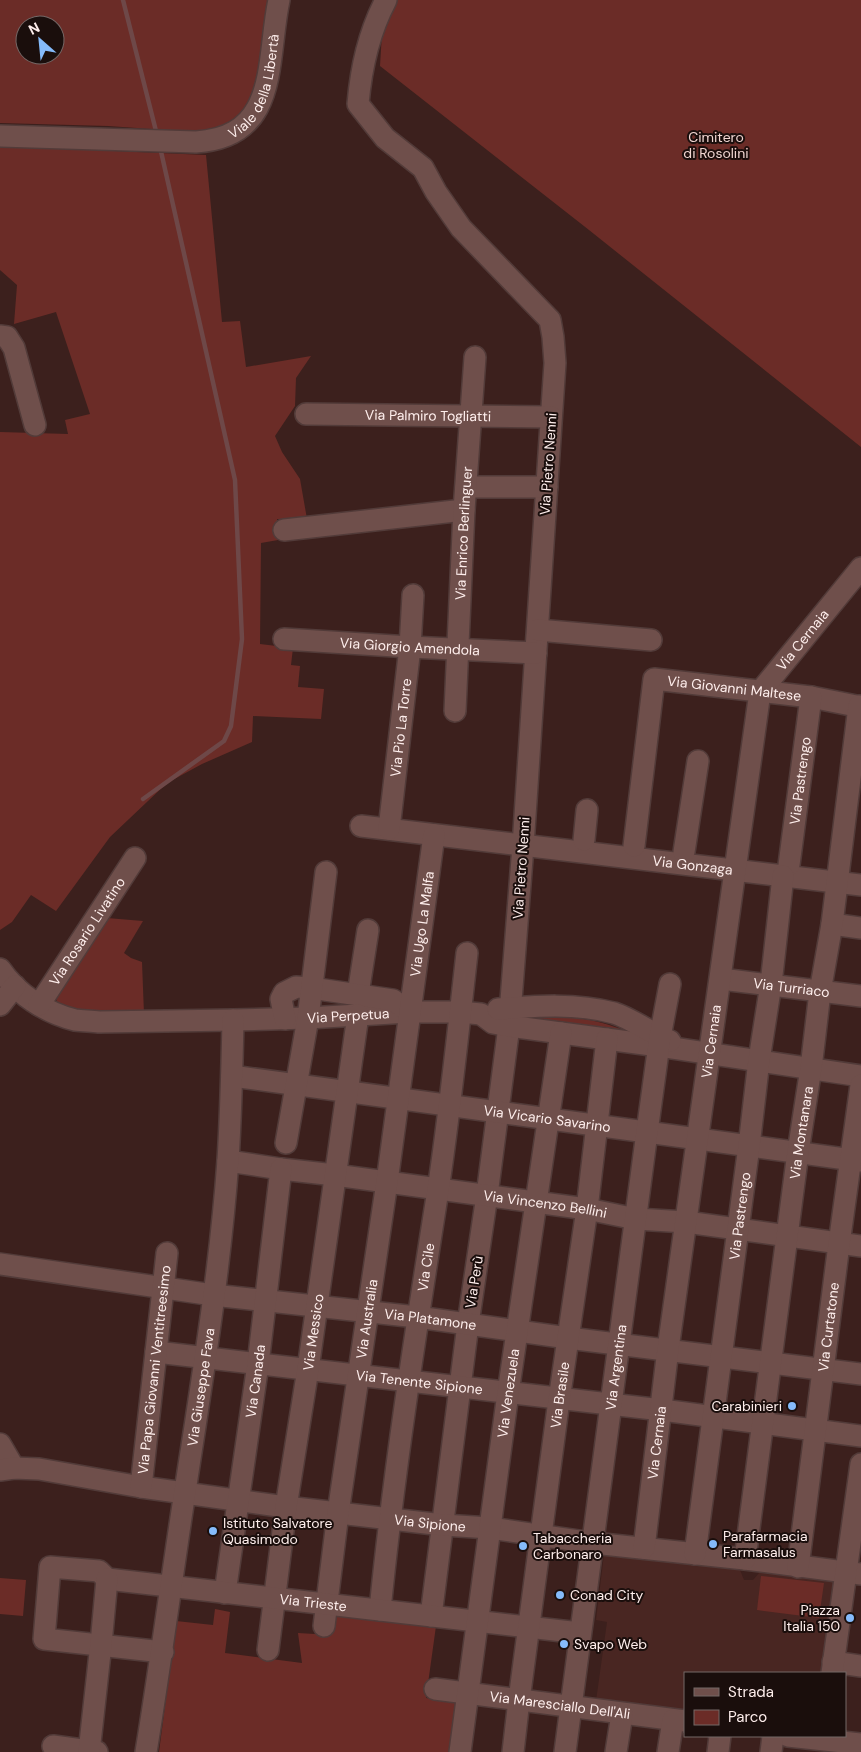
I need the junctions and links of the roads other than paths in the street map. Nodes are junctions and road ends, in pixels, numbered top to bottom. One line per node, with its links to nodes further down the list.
1 (280, 0): 3 (street, Viale della Libertà)
2 (386, 0): 8 (street, Via Pietro Nenni)
3 (0, 136)
4 (0, 336): 9 (street)
5 (475, 358): 7 (street, Via Enrico Berlinguer)
6 (306, 414): 7 (street, Via Palmiro Togliatti)
7 (472, 415): 8 (street, Via Palmiro Togliatti); 10 (street, Via Enrico Berlinguer)
8 (551, 417): 11 (street, Via Pietro Nenni)
9 (35, 425)
10 (466, 487): 11 (street); 12 (street, Via Enrico Berlinguer)
11 (547, 487): 16 (street, Via Pietro Nenni)
12 (464, 510): 13 (street); 20 (street, Via Enrico Berlinguer)
13 (284, 530)
14 (861, 568): 22 (street, Via Cernaia)
15 (413, 596): 19 (street, Via Pio La Torre)
16 (538, 630): 18 (street); 21 (street, Via Pietro Nenni)
17 (284, 639): 19 (street, Via Giorgio Amendola)
18 (652, 640)
19 (410, 647): 20 (street, Via Giorgio Amendola); 29 (street, Via Pio La Torre)
20 (458, 650): 21 (street, Via Giorgio Amendola); 25 (street, Via Enrico Berlinguer)
21 (536, 653): 31 (street, Via Pietro Nenni)
22 (760, 692): 23 (street, Via Giovanni Maltese); 33 (street, Via Giovanni Maltese); 36 (street, Via Cernaia)
23 (811, 697): 24 (street, Via Giovanni Maltese); 37 (street, Via Pastrengo)
24 (860, 706): 40 (street, Via Montanara)
25 (455, 711)
26 (698, 761): 34 (street)
27 (587, 810): 32 (street)
28 (361, 826): 29 (street)
29 (389, 829): 30 (street)
30 (434, 835): 31 (street); 56 (street, Via Ugo La Malfa)
31 (524, 840): 32 (street, Via Gonzaga); 36 (street, Via Gonzaga); 58 (street, Via Pietro Nenni)
32 (584, 840): 33 (street, Via Gonzaga)
33 (634, 846): 34 (street, Via Gonzaga)
34 (684, 852): 36 (street, Via Gonzaga)
35 (135, 858): 54 (street, Via Rosario Livatino)
36 (736, 865): 37 (street, Via Gonzaga); 47 (street, Via Cernaia)
37 (786, 871): 40 (street, Via Gonzaga); 49 (street, Via Pastrengo)
38 (326, 872): 50 (street)
39 (861, 873): 40 (street, Via Gonzaga)
40 (838, 877): 41 (street, Via Gonzaga); 42 (street, Via Montanara)
41 (861, 885)
42 (832, 924): 43 (street); 51 (street, Via Montanara)
43 (861, 928)
44 (368, 930): 55 (street, Via Messico)
45 (467, 953): 57 (street, Via Cile)
46 (5, 976): 53 (street); 54 (street, Via Perpetua)
47 (721, 979): 49 (street, Via Turriaco); 65 (street, Via Cernaia)
48 (670, 984): 64 (street, Via Argentina)
49 (771, 984): 51 (street, Via Turriaco); 66 (street, Via Pastrengo)
50 (311, 988): 55 (street); 59 (street); 60 (street)
51 (820, 992): 52 (street, Via Turriaco); 67 (street, Via Montanara)
52 (861, 996)
53 (0, 1005)
54 (39, 1005): 61 (street, Via Perpetua)
55 (358, 1005): 56 (street, Via Perpetua); 59 (street, Via Perpetua); 72 (street, Via Messico)
56 (409, 1012): 57 (street, Via Perpetua); 73 (street, Via Australia)
57 (470, 1013): 58 (street, Via Perpetua); 74 (street, Via Cile)
58 (510, 1017): 62 (street, Via Perpetua); 64 (street); 75 (street, Via Perù)
59 (308, 1018): 60 (street, Via Perpetua); 70 (street)
60 (285, 1019): 61 (street, Via Perpetua)
61 (233, 1020): 68 (street, Via Giuseppe Fava)
62 (561, 1033): 63 (street, Via Perpetua); 76 (street, Via Venezuela)
63 (607, 1039): 64 (street, Via Perpetua); 77 (street, Via Brasile)
64 (660, 1041): 65 (street); 78 (street, Via Argentina)
65 (709, 1053): 66 (street); 79 (street, Via Cernaia)
66 (759, 1060): 67 (street); 81 (street, Via Pastrengo)
67 (811, 1068): 69 (street); 82 (street, Via Montanara)
68 (232, 1076): 70 (street, Via Vicario Savarino); 84 (street, Via Giuseppe Fava)
69 (861, 1076)
70 (296, 1084): 72 (street, Via Vicario Savarino); 80 (street)
71 (861, 1086): 83 (street, Via Curtatone)
72 (347, 1091): 73 (street, Via Vicario Savarino); 86 (street, Via Messico)
73 (399, 1098): 74 (street, Via Vicario Savarino); 87 (street, Via Australia)
74 (449, 1105): 75 (street, Via Vicario Savarino); 88 (street, Via Cile)
75 (498, 1111): 76 (street, Via Vicario Savarino); 89 (street, Via Perù)
76 (549, 1120): 77 (street, Via Vicario Savarino); 90 (street, Via Venezuela)
77 (596, 1126): 78 (street, Via Vicario Savarino); 91 (street, Via Brasile)
78 (647, 1132): 79 (street, Via Vicario Savarino); 92 (street, Via Argentina)
79 (698, 1139): 81 (street, Via Vicario Savarino); 93 (street, Via Cernaia)
80 (286, 1143)
81 (749, 1146): 82 (street, Via Vicario Savarino); 94 (street, Via Pastrengo)
82 (798, 1152): 83 (street, Via Vicario Savarino); 95 (street, Via Montanara)
83 (855, 1160): 96 (street, Via Curtatone)
84 (228, 1161): 85 (street, Via Vincenzo Bellini); 101 (street, Via Giuseppe Fava)
85 (282, 1169): 86 (street, Via Vincenzo Bellini); 102 (street, Via Canada)
86 (335, 1175): 87 (street, Via Vincenzo Bellini); 103 (street, Via Messico)
87 (387, 1182): 88 (street, Via Vincenzo Bellini); 104 (street, Via Australia)
88 (438, 1189): 89 (street, Via Vincenzo Bellini); 105 (street, Via Cile)
89 (487, 1195): 90 (street, Via Vincenzo Bellini); 106 (street, Via Perù)
90 (538, 1202): 91 (street, Via Vincenzo Bellini); 107 (street, Via Venezuela)
91 (587, 1209): 92 (street, Via Vincenzo Bellini); 108 (street, Via Brasile)
92 (636, 1219): 93 (street, Via Vincenzo Bellini); 109 (street, Via Argentina)
93 (686, 1222): 94 (street, Via Vincenzo Bellini); 110 (street, Via Cernaia)
94 (738, 1230): 95 (street, Via Vincenzo Bellini); 112 (street, Via Pastrengo)
95 (788, 1237): 96 (street, Via Vincenzo Bellini); 114 (street, Via Montanara)
96 (839, 1244): 97 (street, Via Vincenzo Bellini); 117 (street, Via Curtatone)
97 (861, 1246)
98 (167, 1254): 100 (street, Via Papa Giovanni Ventitreesimo)
99 (0, 1264): 100 (street, Via Platamone)
100 (163, 1288): 101 (street, Via Platamone); 111 (street, Via Papa Giovanni Ventitreesimo)
101 (214, 1295): 102 (street, Via Platamone); 113 (street, Via Giuseppe Fava)
102 (265, 1300): 103 (street, Via Platamone); 115 (street, Via Canada)
103 (316, 1306): 104 (street, Via Platamone); 116 (street, Via Messico)
104 (368, 1312): 105 (street, Via Platamone); 119 (street, Via Australia)
105 (417, 1317): 106 (street, Via Platamone); 120 (street, Via Cile)
106 (468, 1324): 107 (street, Via Platamone); 121 (street, Via Perù)
107 (518, 1331): 108 (street, Via Platamone); 122 (street, Via Venezuela)
108 (568, 1338): 109 (street, Via Platamone); 123 (street, Via Brasile)
109 (620, 1344): 110 (street, Via Platamone); 124 (street, Via Argentina)
110 (668, 1349): 112 (street, Via Platamone); 125 (street, Via Cernaia)
111 (156, 1352): 113 (street, Via Tenente Sipione); 133 (street, Via Papa Giovanni Ventitreesimo)
112 (721, 1356): 114 (street, Via Platamone); 126 (street, Via Pastrengo)
113 (206, 1357): 115 (street, Via Tenente Sipione); 134 (street, Via Giuseppe Fava)
114 (772, 1362): 117 (street, Via Platamone); 127 (street, Via Montanara)
115 (258, 1364): 116 (street, Via Tenente Sipione); 135 (street, Via Canada)
116 (308, 1369): 119 (street, Via Tenente Sipione); 136 (street, Via Messico)
117 (822, 1369): 118 (street, Via Platamone); 128 (street, Via Curtatone)
118 (861, 1374)
119 (359, 1375): 120 (street, Via Tenente Sipione); 137 (street, Via Australia)
120 (408, 1382): 121 (street, Via Tenente Sipione); 138 (street, Via Cile)
121 (460, 1386): 122 (street, Via Tenente Sipione); 139 (street, Via Perù)
122 (508, 1394): 123 (street, Via Tenente Sipione); 140 (street, Via Venezuela)
123 (559, 1400): 124 (street, Via Tenente Sipione); 141 (street, Via Brasile)
124 (612, 1405): 125 (street, Via Tenente Sipione); 142 (street, Via Argentina)
125 (662, 1410): 126 (street, Via Tenente Sipione); 143 (street, Via Cernaia)
126 (714, 1417): 127 (street, Via Tenente Sipione); 144 (street, Via Pastrengo)
127 (762, 1423): 128 (street, Via Tenente Sipione); 145 (street, Via Montanara)
128 (815, 1430): 129 (street, Via Tenente Sipione); 146 (street, Via Curtatone)
129 (861, 1436)
130 (0, 1444): 132 (street)
131 (861, 1464): 147 (street)
132 (7, 1469): 133 (street, Via Sipione)
133 (141, 1487): 134 (street, Via Sipione)
134 (185, 1493): 135 (street, Via Sipione); 149 (street, Via Giuseppe Fava)
135 (238, 1499): 136 (street, Via Sipione); 150 (street, Via Canada)
136 (286, 1507): 137 (street, Via Sipione); 151 (street, Via Messico)
137 (338, 1513): 138 (street, Via Sipione); 152 (street, Via Australia)
138 (389, 1518): 139 (street, Via Sipione); 153 (street, Via Cile)
139 (443, 1525): 140 (street, Via Sipione); 154 (street, Via Perù)
140 (490, 1528): 141 (street, Via Sipione); 155 (street, Via Venezuela)
141 (541, 1535): 142 (street, Via Sipione); 157 (street, Via Brasile)
142 (593, 1543): 143 (street, Via Sipione); 158 (street, Via Argentina)
143 (644, 1548): 144 (street, Via Sipione)
144 (695, 1554): 145 (street, Via Sipione)
145 (746, 1559): 146 (street, Via Sipione)
146 (798, 1567): 147 (street, Via Sipione)
147 (854, 1573): 163 (street)
148 (107, 1579): 149 (street, Via Trieste); 159 (street); 159 (street, Via Trieste)
149 (171, 1585): 150 (street, Via Trieste); 161 (street, Via Giuseppe Fava)
150 (224, 1593): 151 (street, Via Trieste)
151 (275, 1598): 152 (street, Via Trieste); 160 (street, Via Messico)
152 (326, 1604): 153 (street, Via Trieste); 156 (street, Via Australia)
153 (380, 1610): 154 (street, Via Trieste)
154 (430, 1616): 155 (street, Via Trieste)
155 (478, 1622): 157 (street, Via Trieste); 165 (street, Via Venezuela)
156 (324, 1626)
157 (529, 1628): 158 (street, Via Trieste); 166 (street, Via Brasile)
158 (580, 1633): 167 (street, Via Argentina)
159 (102, 1644): 161 (street); 176 (street)
160 (268, 1650)
161 (163, 1652): 177 (street, Via Giuseppe Fava)
162 (861, 1666): 163 (street)
163 (833, 1668)
164 (435, 1689): 165 (street, Via Maresciallo Dell'Ali)
165 (468, 1693): 166 (street, Via Maresciallo Dell'Ali); 178 (street, Via Venezuela)
166 (519, 1700): 167 (street, Via Maresciallo Dell'Ali); 179 (street, Via Brasile)
167 (571, 1706): 168 (street, Via Maresciallo Dell'Ali); 180 (street, Via Argentina)
168 (622, 1714): 169 (street, Via Maresciallo Dell'Ali); 181 (street)
169 (679, 1720): 182 (street)
170 (720, 1737): 183 (street)
171 (773, 1737): 184 (street)
172 (793, 1737): 173 (street)
173 (823, 1743): 174 (street)
174 (861, 1744)
175 (53, 1746): 176 (street)
176 (91, 1752)
177 (146, 1752)
178 (460, 1752)
179 (514, 1752)
180 (565, 1752)
181 (616, 1752)
182 (668, 1752)
183 (718, 1752)
184 (771, 1752)

